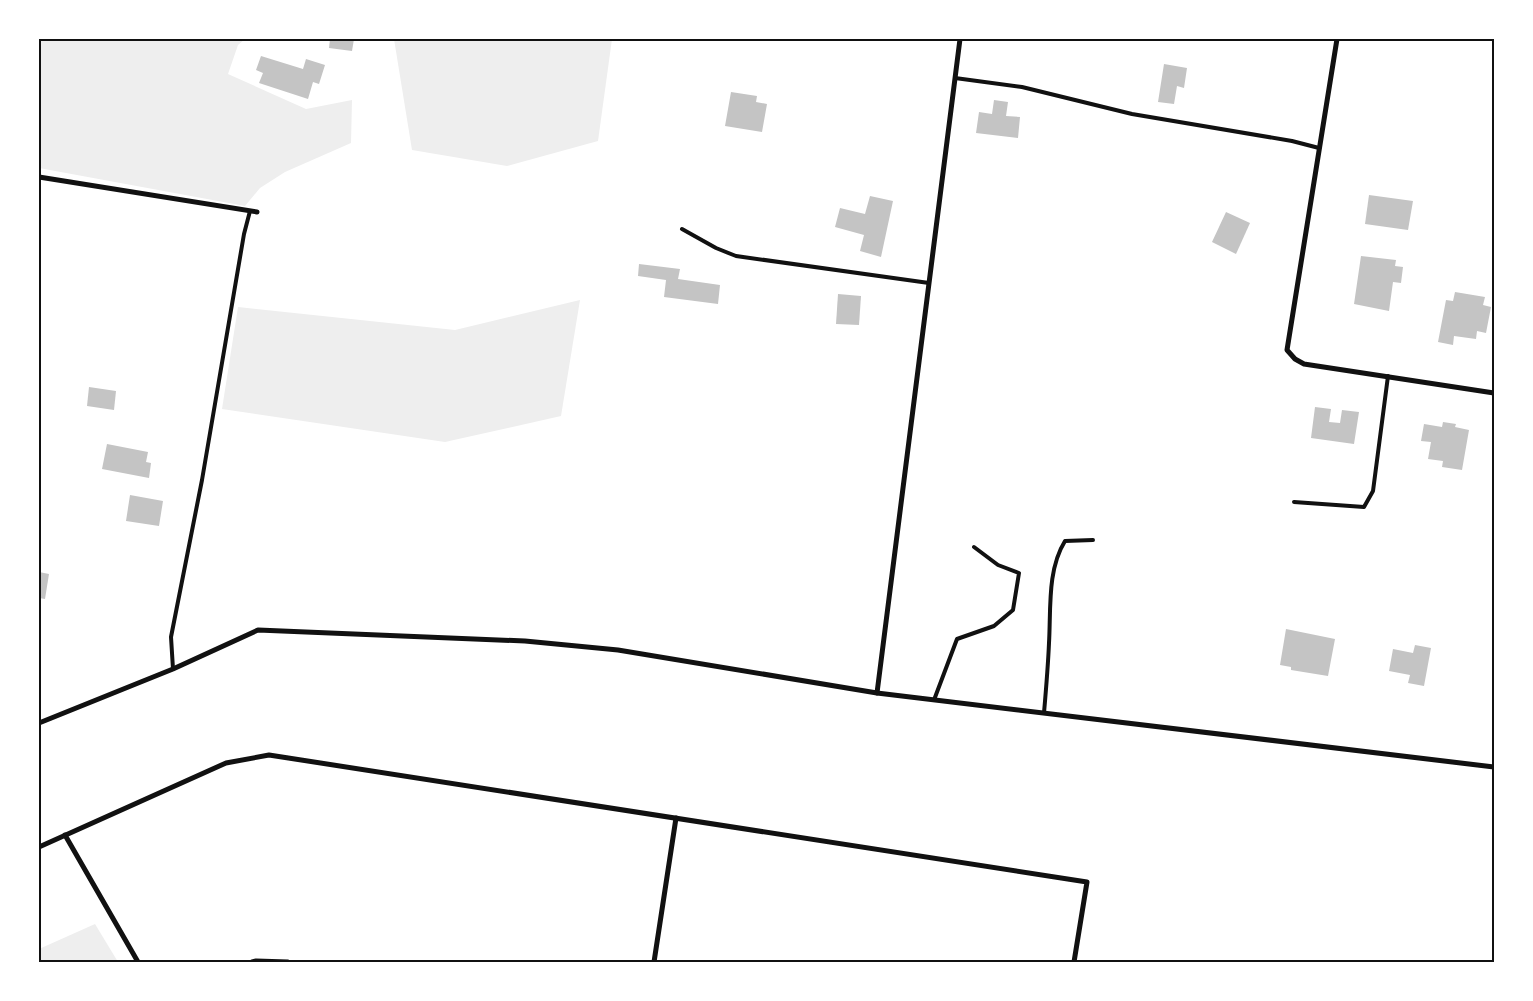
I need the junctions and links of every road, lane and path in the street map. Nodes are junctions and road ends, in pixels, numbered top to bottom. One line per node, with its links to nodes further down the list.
1 (960, 39): 3 (street)
2 (1337, 39): 4 (street)
3 (956, 78): 4 (lane); 8 (street)
4 (1319, 148): 9 (street)
5 (39, 177): 6 (street)
6 (254, 212): 14 (lane)
7 (682, 229): 8 (lane)
8 (929, 283): 15 (street)
9 (1388, 376): 10 (street); 11 (lane)
10 (1494, 393)
11 (1294, 502)
12 (1093, 540): 17 (lane)
13 (974, 547): 16 (lane)
14 (174, 669): 15 (street); 18 (street)
15 (877, 693): 16 (street)
16 (934, 700): 17 (street)
17 (1044, 713): 19 (street)
18 (39, 722)
19 (1494, 767)
20 (676, 818): 21 (street); 26 (street); 27 (street)
21 (65, 834): 22 (street); 23 (street)
22 (39, 846)
23 (138, 962)
24 (252, 962): 25 (street)
25 (288, 962)
26 (654, 962)
27 (1074, 962)

